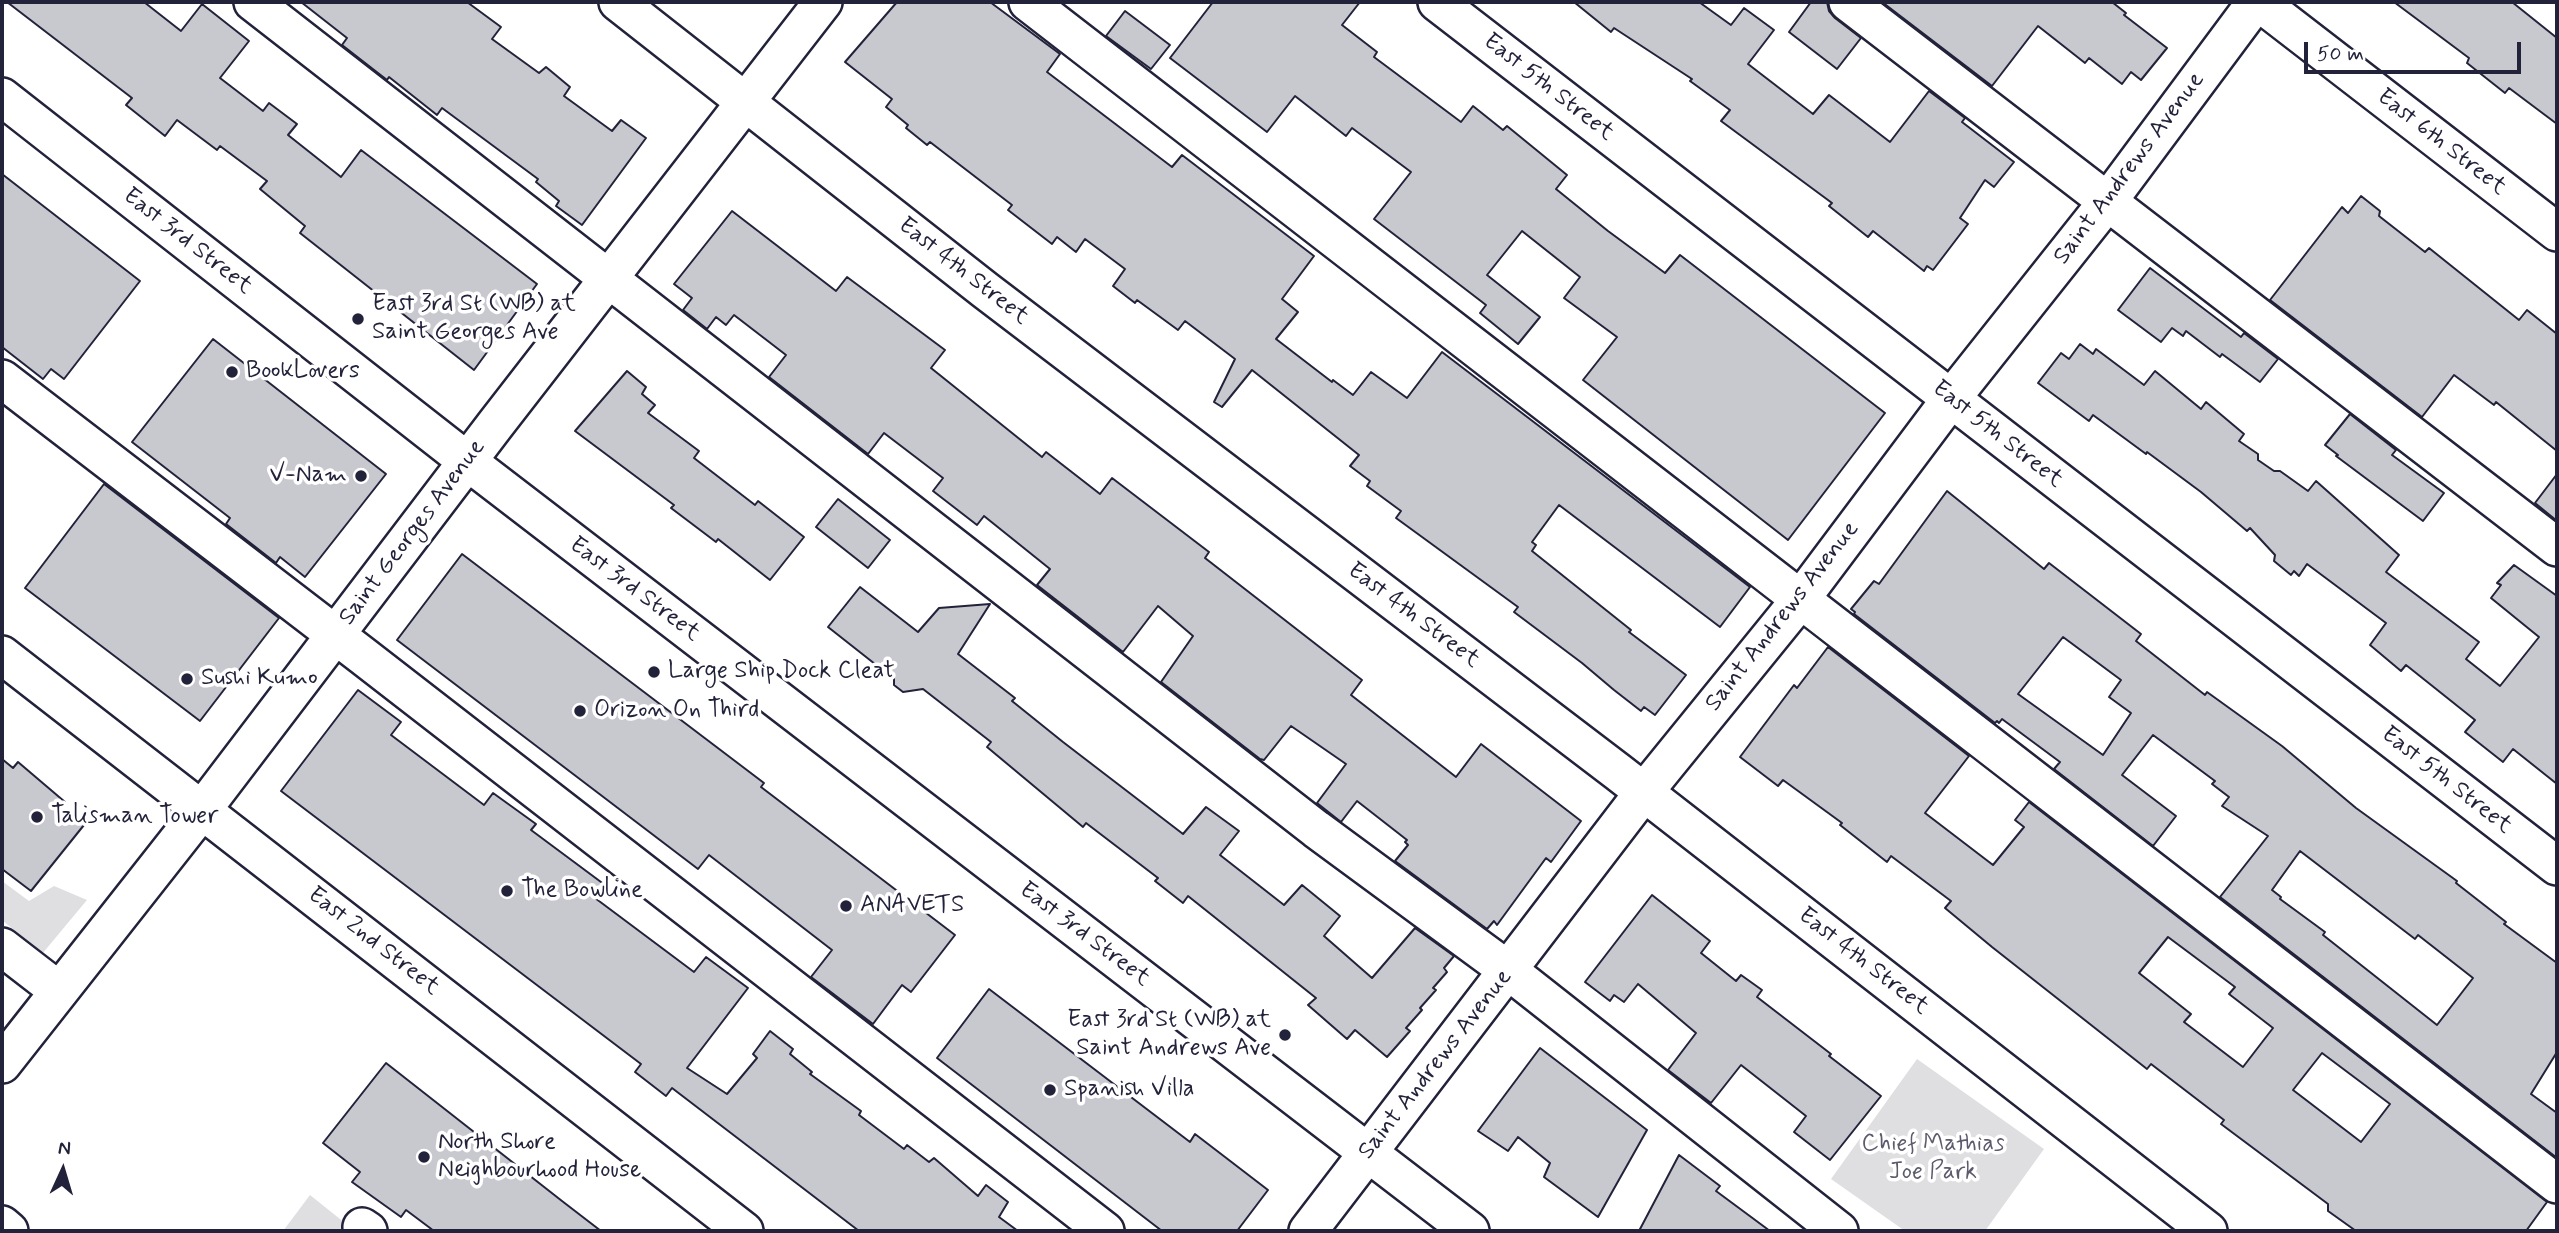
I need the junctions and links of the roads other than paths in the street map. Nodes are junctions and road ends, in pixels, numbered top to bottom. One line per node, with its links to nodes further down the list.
1 (253, 2): 12 (street)
2 (618, 2): 9 (street, East 4th Street)
3 (823, 2): 9 (street, Saint Georges Avenue)
4 (1028, 2): 17 (street)
5 (1437, 2): 14 (street, East 5th Street)
6 (1848, 2): 10 (street)
7 (2258, 2): 10 (street, Saint Andrews Avenue); 11 (street, East 6th Street)
8 (2, 97): 15 (street, East 3rd Street)
9 (746, 101): 12 (street, Saint Georges Avenue); 20 (street, East 4th Street)
10 (2108, 201): 14 (street, Saint Andrews Avenue); 16 (street)
11 (2557, 232)
12 (609, 278): 15 (street, Saint Georges Avenue); 24 (street)
13 (2, 379): 18 (street)
14 (1950, 400): 17 (street, Saint Andrews Avenue); 22 (street, East 5th Street)
15 (467, 461): 18 (street, Saint Georges Avenue); 27 (street, East 3rd Street)
16 (2557, 547)
17 (1800, 600): 20 (street, Saint Andrews Avenue); 28 (street)
18 (335, 635): 21 (street, Saint Georges Avenue); 32 (street)
19 (2, 655): 21 (street, East 2nd Street)
20 (1644, 792): 24 (street, Saint Andrews Avenue); 36 (street, East 4th Street)
21 (202, 810): 25 (street, Saint Georges Avenue); 31 (street, East 2nd Street)
22 (2557, 866)
23 (2, 947): 25 (street)
24 (1508, 971): 27 (street, Saint Andrews Avenue); 35 (street)
25 (59, 992): 26 (street, Saint Georges Avenue)
26 (2, 1064)
27 (1368, 1152): 33 (street, Saint Andrews Avenue); 34 (street, East 3rd Street)
28 (2557, 1184)
29 (2, 1226): 30 (street)
30 (9, 1231)
31 (744, 1231)
32 (1105, 1231)
33 (1308, 1231)
34 (1470, 1231)
35 (1839, 1231)
36 (2208, 1231)

